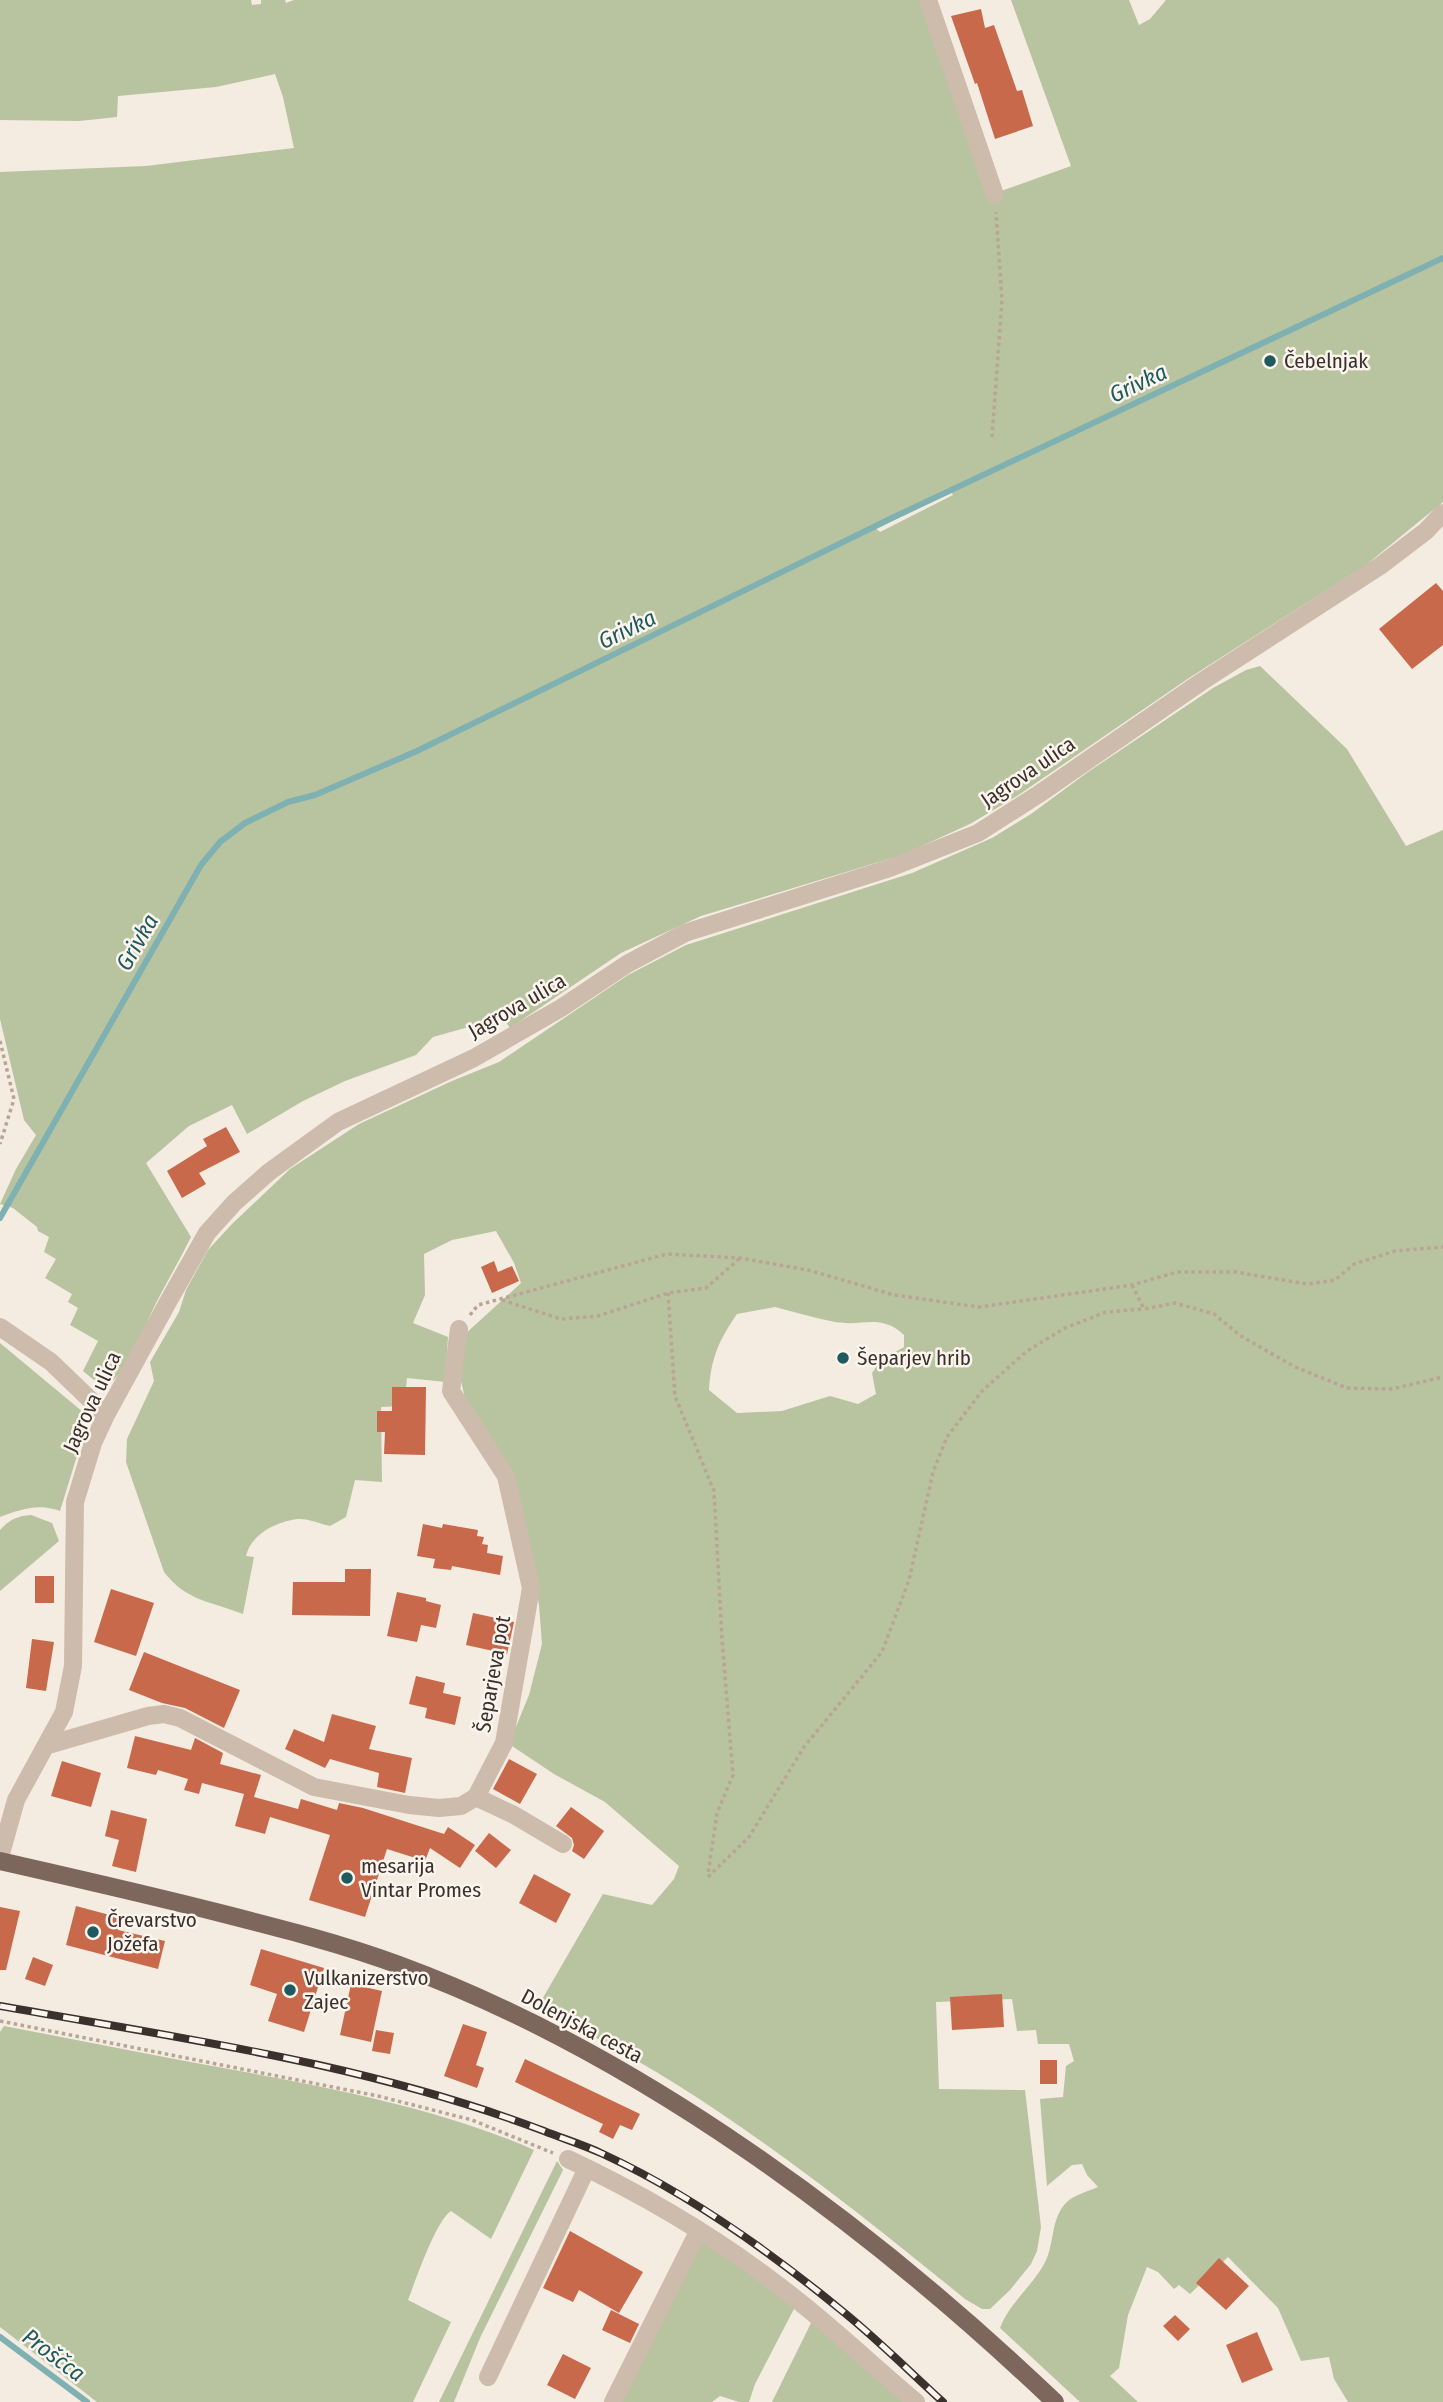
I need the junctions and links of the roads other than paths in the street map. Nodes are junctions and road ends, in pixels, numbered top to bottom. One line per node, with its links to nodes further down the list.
1 (928, 0): 2 (street)
2 (995, 195)
3 (1443, 513): 6 (street, Jagrova ulica)
4 (0, 1326): 6 (street)
5 (459, 1329): 8 (street, Šeparjeva pot)
6 (106, 1415): 7 (street, Jagrova ulica)
7 (48, 1745): 8 (street); 10 (street, Jagrova ulica)
8 (476, 1797): 9 (street)
9 (563, 1844)
10 (0, 1859): 17 (main road, Dolenjska cesta)
11 (568, 2159): 12 (street)
12 (587, 2168): 13 (street); 14 (street)
13 (699, 2230): 15 (street); 16 (street)
14 (488, 2377)
15 (613, 2402)
16 (916, 2402)
17 (1055, 2402)

